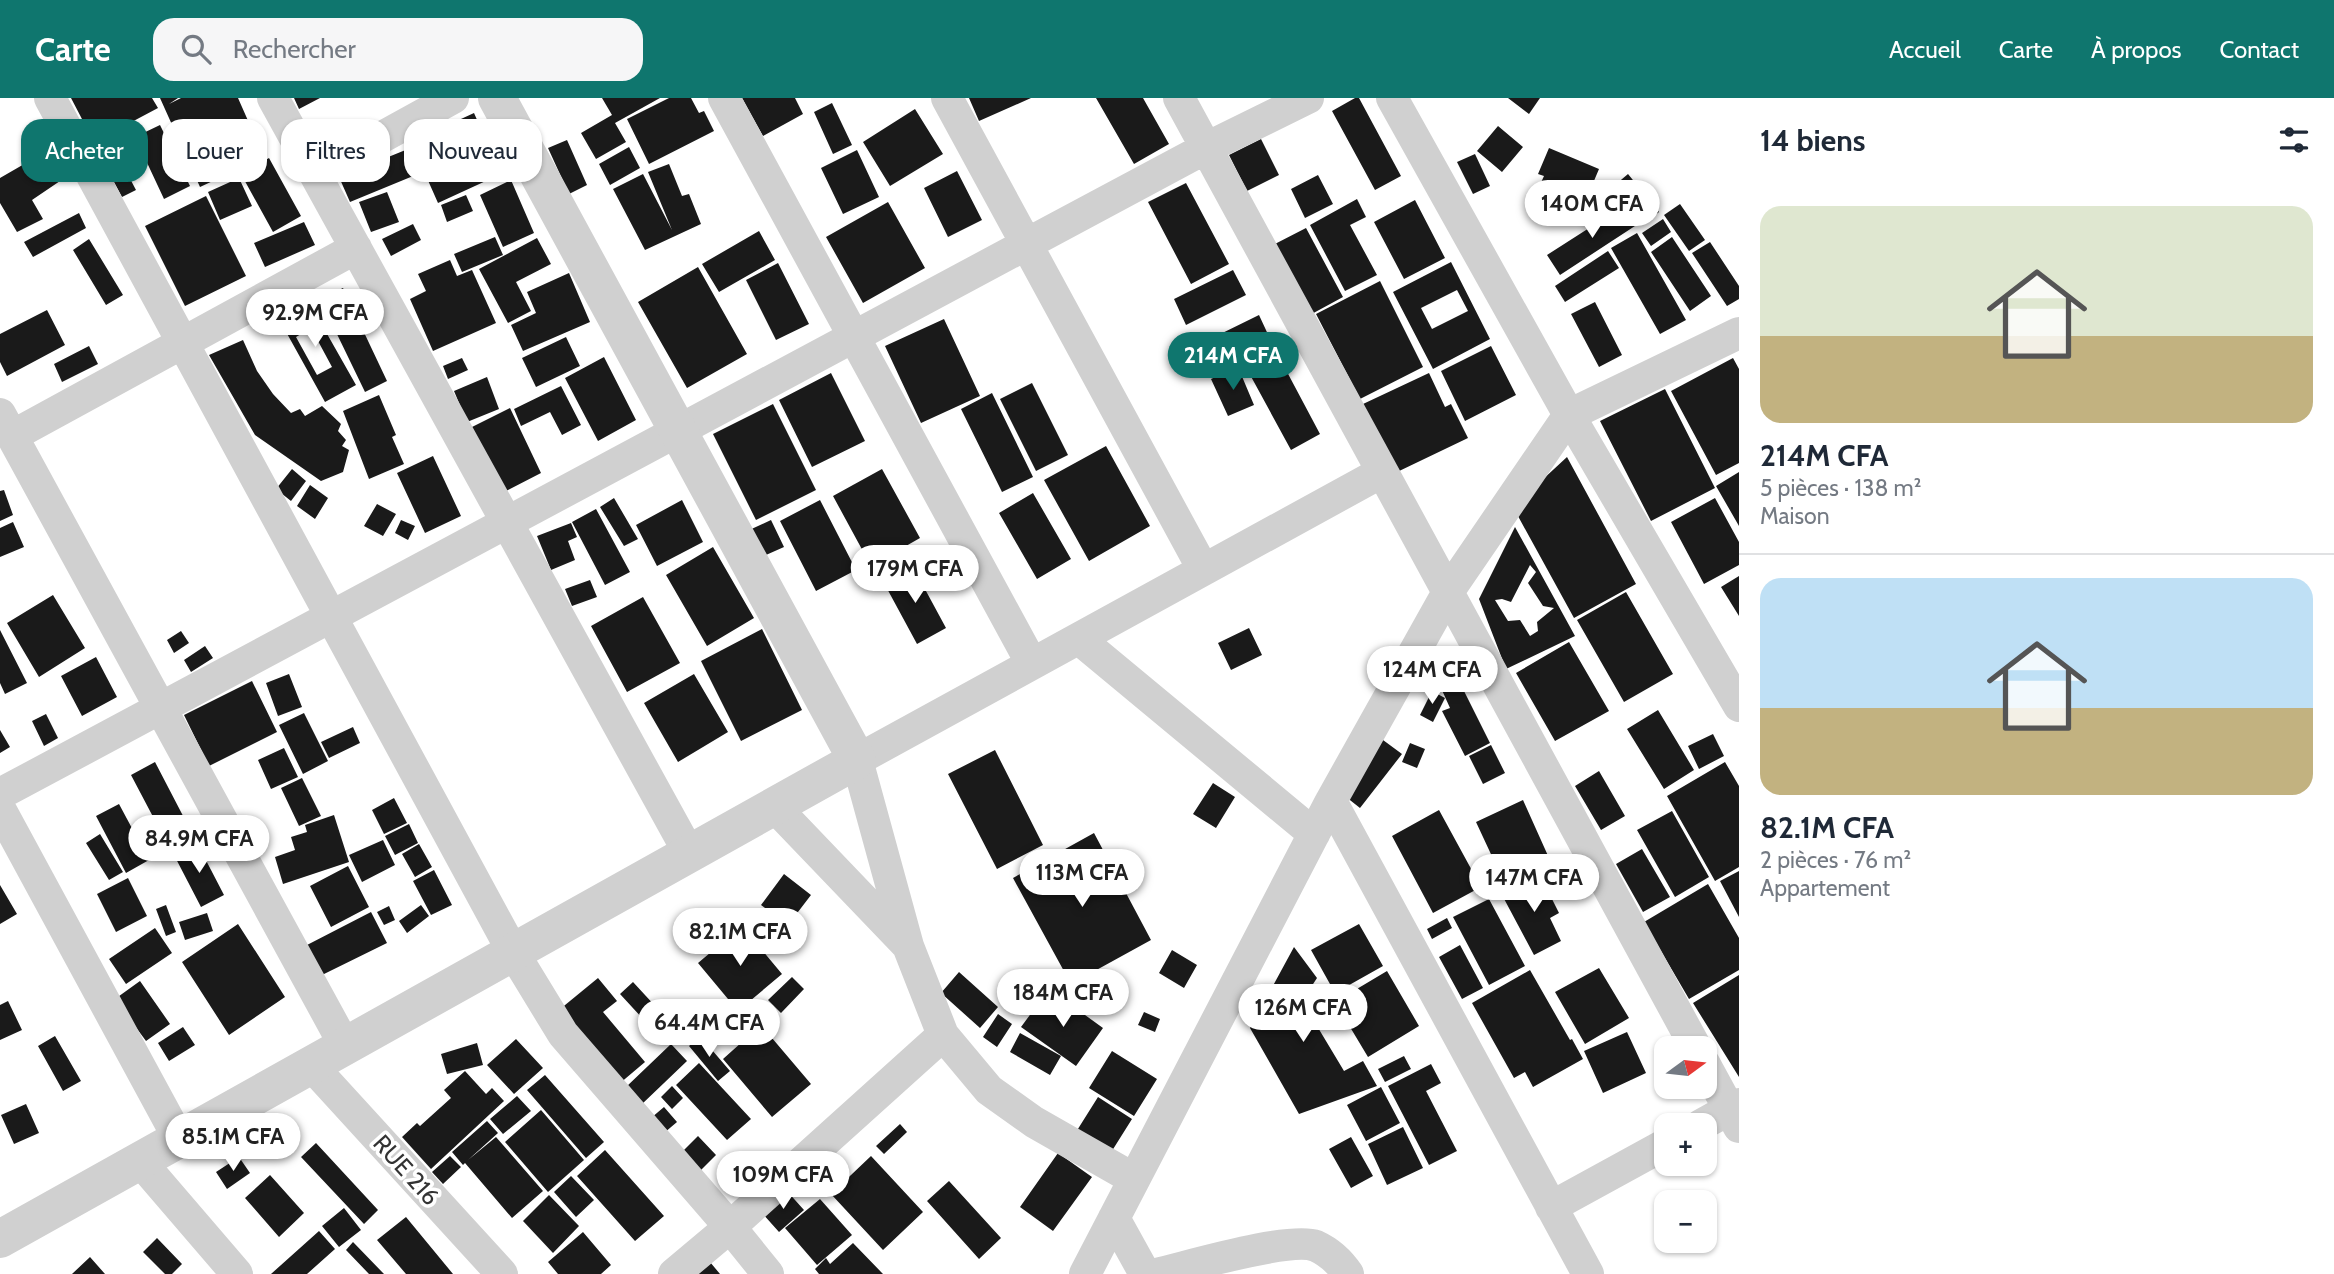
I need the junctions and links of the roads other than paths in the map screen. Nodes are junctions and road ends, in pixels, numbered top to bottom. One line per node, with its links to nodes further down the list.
1 (50, 98): 18 (street)
2 (274, 98): 10 (street)
3 (453, 98): 11 (street)
4 (497, 98): 21 (street)
5 (724, 98): 17 (street)
6 (947, 98): 14 (street)
7 (1179, 98): 12 (street)
8 (1308, 98): 12 (street)
9 (1392, 98): 19 (street)
10 (285, 119)
11 (390, 133)
12 (1206, 148): 14 (street); 22 (street)
13 (319, 182): 15 (street)
14 (1026, 244): 17 (street); 24 (street)
15 (356, 248): 18 (street); 23 (street)
16 (1739, 333): 19 (street)
17 (854, 337): 21 (street); 28 (street)
18 (183, 342): 20 (street); 26 (street)
19 (1569, 415): 25 (street); 29 (street)
20 (6, 425): 30 (street)
21 (678, 431): 23 (street); 31 (street)
22 (1382, 472): 24 (street); 25 (street)
23 (507, 523): 26 (street); 37 (street)
24 (1203, 569): 27 (street)
25 (1448, 592): 33 (street); 41 (street)
26 (332, 617): 30 (street); 39 (street)
27 (1079, 639): 28 (street); 36 (street)
28 (1032, 663): 31 (street)
29 (1739, 706)
30 (160, 708): 32 (street); 42 (street)
31 (857, 760): 34 (street); 38 (street)
32 (0, 794)
33 (1331, 801): 36 (street); 51 (street)
34 (773, 806): 37 (street); 38 (street)
35 (0, 809): 47 (street)
36 (1314, 834): 50 (street)
37 (689, 853): 39 (street)
38 (908, 946): 40 (street)
39 (513, 952): 42 (street); 53 (street)
40 (943, 1035): 50 (street); 53 (street)
41 (1689, 1036)
42 (345, 1046): 43 (street)
43 (311, 1065): 47 (street); 56 (street, RUE 216)
44 (1717, 1083): 45 (street)
45 (1736, 1113): 46 (street)
46 (1717, 1119)
47 (180, 1139): 49 (street)
48 (1654, 1151): 51 (street)
49 (140, 1161): 54 (street); 55 (street)
50 (1134, 1180): 52 (street)
51 (1551, 1207): 63 (street)
52 (1114, 1218): 59 (street); 60 (street)
53 (730, 1227): 57 (street); 58 (street)
54 (0, 1239)
55 (237, 1274)
56 (502, 1274)
57 (674, 1274)
58 (768, 1274)
59 (1085, 1274)
60 (1145, 1274)
61 (1156, 1274): 62 (street)
62 (1348, 1274)
63 (1588, 1274)

